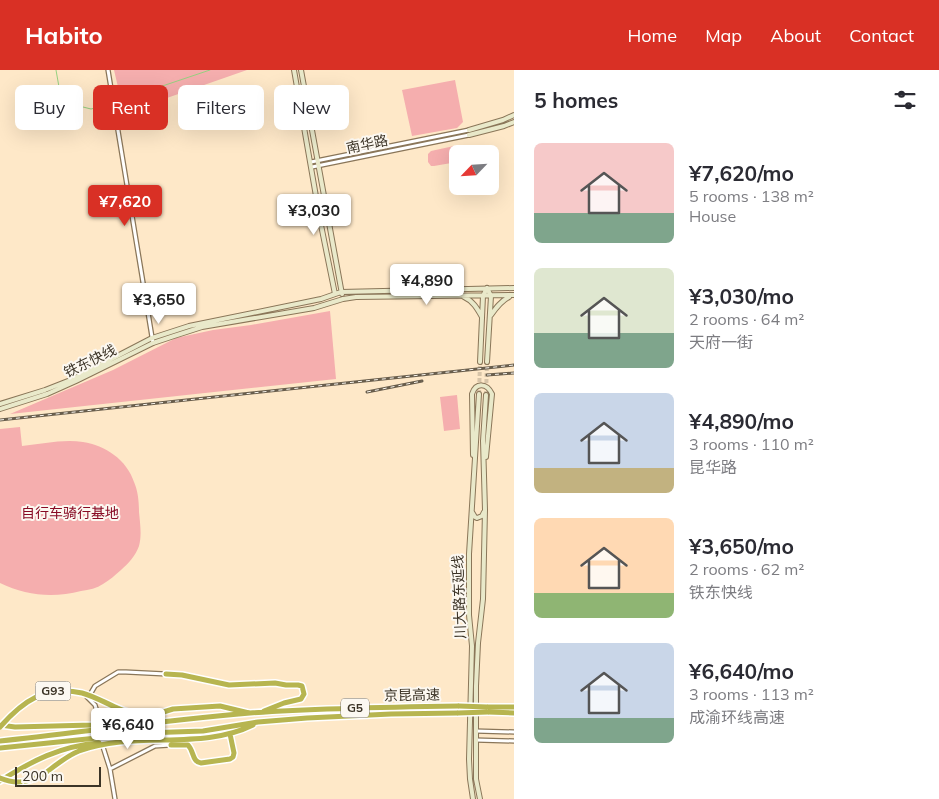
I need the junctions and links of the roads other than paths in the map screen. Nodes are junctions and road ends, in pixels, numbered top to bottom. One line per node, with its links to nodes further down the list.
1 (108, 70): 24 (street)
2 (294, 70): 9 (main road)
3 (301, 70): 8 (main road)
4 (514, 116): 6 (main road)
5 (514, 122): 7 (main road, 南华路)
6 (468, 130): 8 (street)
7 (469, 135): 10 (street, 南华路)
8 (318, 160): 9 (street); 10 (main road)
9 (310, 162): 11 (main road)
10 (319, 166): 11 (street, 南华路); 14 (main road)
11 (312, 167): 15 (main road)
12 (487, 288): 13 (main road, 铁东快线); 14 (main road, 铁东快线); 18 (main road); 19 (main road)
13 (514, 288)
14 (341, 292): 15 (main road, 铁东快线); 20 (main road)
15 (335, 294): 21 (main road); 24 (main road, 铁东快线)
16 (512, 295): 19 (main road); 23 (main road)
17 (462, 296): 18 (main road); 20 (main road); 22 (main road)
18 (483, 296): 19 (main road); 22 (main road)
19 (491, 296): 23 (main road)
20 (343, 298): 21 (main road, 铁东快线)
21 (336, 302): 24 (main road, 铁东快线)
22 (482, 317): 25 (main road)
23 (490, 317): 26 (main road)
24 (152, 340): 29 (main road, 铁东快线); 30 (main road, 铁东快线)
25 (480, 362)
26 (487, 362)
27 (479, 394): 31 (main road, 川大路东延线)
28 (486, 395): 32 (main road, 川大路东延线)
29 (0, 404)
30 (0, 409)
31 (474, 472): 32 (main road); 33 (main road, 川大路东延线)
32 (484, 472): 34 (main road, 川大路东延线)
33 (471, 510): 34 (main road); 58 (main road, 川大路东延线)
34 (485, 510): 45 (main road, 川大路东延线)
35 (166, 674): 40 (highway); 42 (street)
36 (514, 708): 37 (highway, 京昆高速 / G5)
37 (487, 709): 40 (highway, 京昆高速 / G5, bridge); 41 (highway, 京昆高速 / G5); 43 (highway, 京昆高速 / G5, bridge)
38 (160, 713): 39 (highway, G5); 44 (highway, G5); 44 (highway, G93, bridge)
39 (251, 713): 40 (highway, 京昆高速 / G5); 49 (highway)
40 (260, 713)
41 (514, 713)
42 (100, 722)
43 (258, 722): 47 (highway, G5); 54 (highway, 京昆高速)
44 (0, 726)
45 (476, 731): 46 (street); 48 (main road, 川大路东延线)
46 (514, 732)
47 (230, 734): 50 (highway, G5); 52 (highway)
48 (476, 740): 51 (street); 59 (main road, 川大路东延线)
49 (0, 741)
50 (124, 741): 56 (highway); 56 (highway, G5, bridge)
51 (514, 741)
52 (171, 745): 55 (street)
53 (103, 747): 55 (street)
54 (0, 748)
55 (110, 770): 57 (street)
56 (0, 779)
57 (115, 799)
58 (473, 799)
59 (480, 799)

